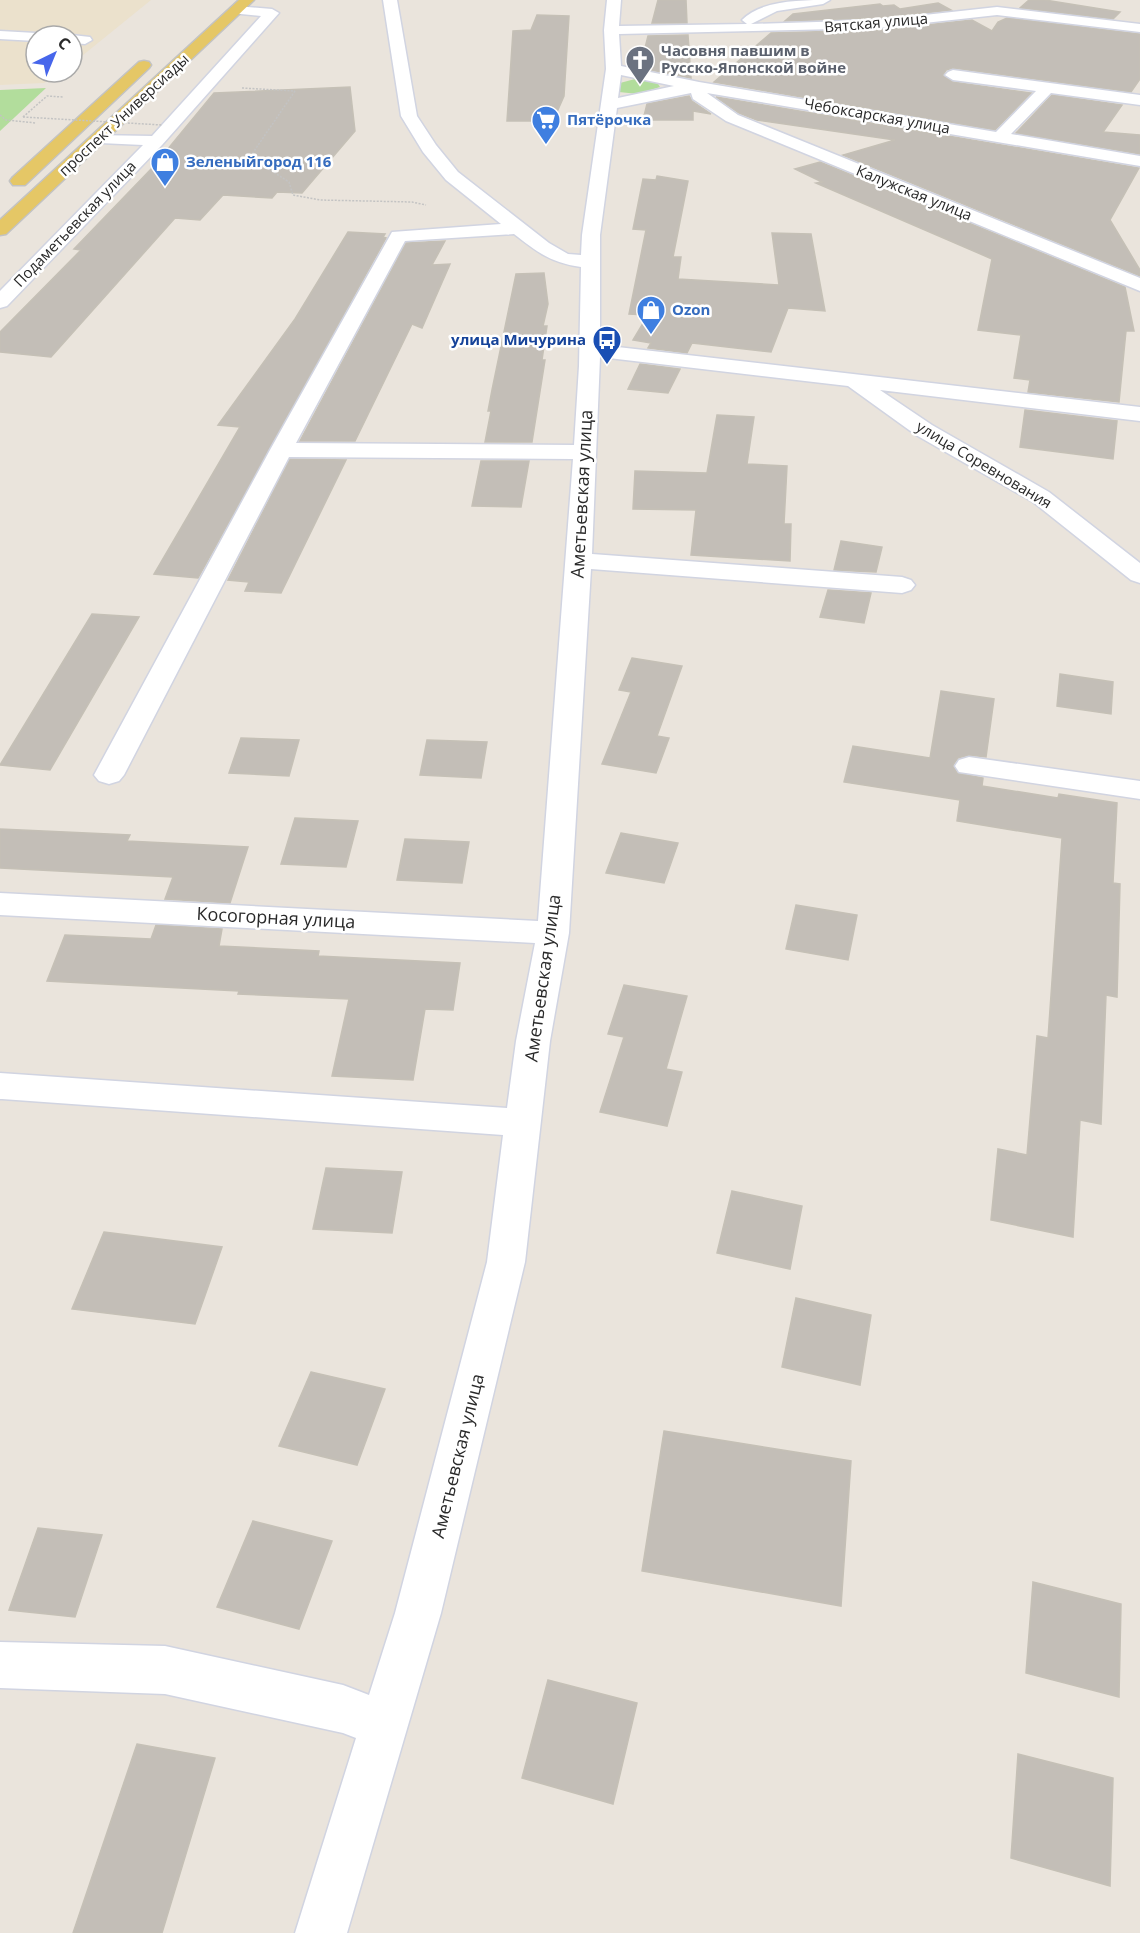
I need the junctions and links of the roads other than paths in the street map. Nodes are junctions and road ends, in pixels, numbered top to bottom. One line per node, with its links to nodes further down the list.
1 (614, 0): 6 (street, Аметьевская улица)
2 (823, 0): 7 (street)
3 (390, 4): 22 (street)
4 (242, 5): 17 (street, Подаметьевская улица); 19 (main road, проспект Универсиады)
5 (1140, 28): 7 (street, Вятская улица)
6 (611, 30): 7 (street, Вятская улица); 11 (street, Аметьевская улица)
7 (739, 30)
8 (0, 35): 9 (street)
9 (24, 36)
10 (154, 56): 21 (main road, проспект Универсиады)
11 (614, 69): 13 (street, Чебоксарская улица); 16 (street, Аметьевская улица)
12 (953, 75): 14 (street)
13 (699, 87): 16 (street); 18 (street, Чебоксарская улица); 25 (street, Калужская улица)
14 (1047, 88): 15 (street); 18 (street)
15 (1140, 100)
16 (609, 105): 24 (street, Аметьевская улица)
17 (159, 133): 19 (street); 26 (street, Подаметьевская улица)
18 (1000, 137): 20 (street, Чебоксарская улица)
19 (100, 138): 23 (main road, проспект Универсиады)
20 (1140, 160)
21 (9, 191)
22 (516, 228): 24 (street); 30 (street)
23 (0, 230)
24 (590, 262): 27 (street, Аметьевская улица)
25 (1140, 285)
26 (0, 302)
27 (590, 350): 28 (street); 31 (street, Аметьевская улица)
28 (853, 381): 29 (street); 33 (street, улица Соревнования)
29 (1140, 414)
30 (281, 450): 31 (street); 36 (street)
31 (584, 452): 32 (street, Аметьевская улица)
32 (579, 561): 34 (street); 39 (street, Аметьевская улица)
33 (1140, 575)
34 (902, 585)
35 (969, 766): 37 (street)
36 (109, 775)
37 (1140, 790)
38 (0, 904): 39 (street, Косогорная улица)
39 (553, 933): 41 (street, Аметьевская улица)
40 (2, 1086): 41 (street)
41 (524, 1123): 43 (street, Аметьевская улица)
42 (0, 1665): 43 (street)
43 (384, 1725): 44 (street, Аметьевская улица)
44 (321, 1933)

